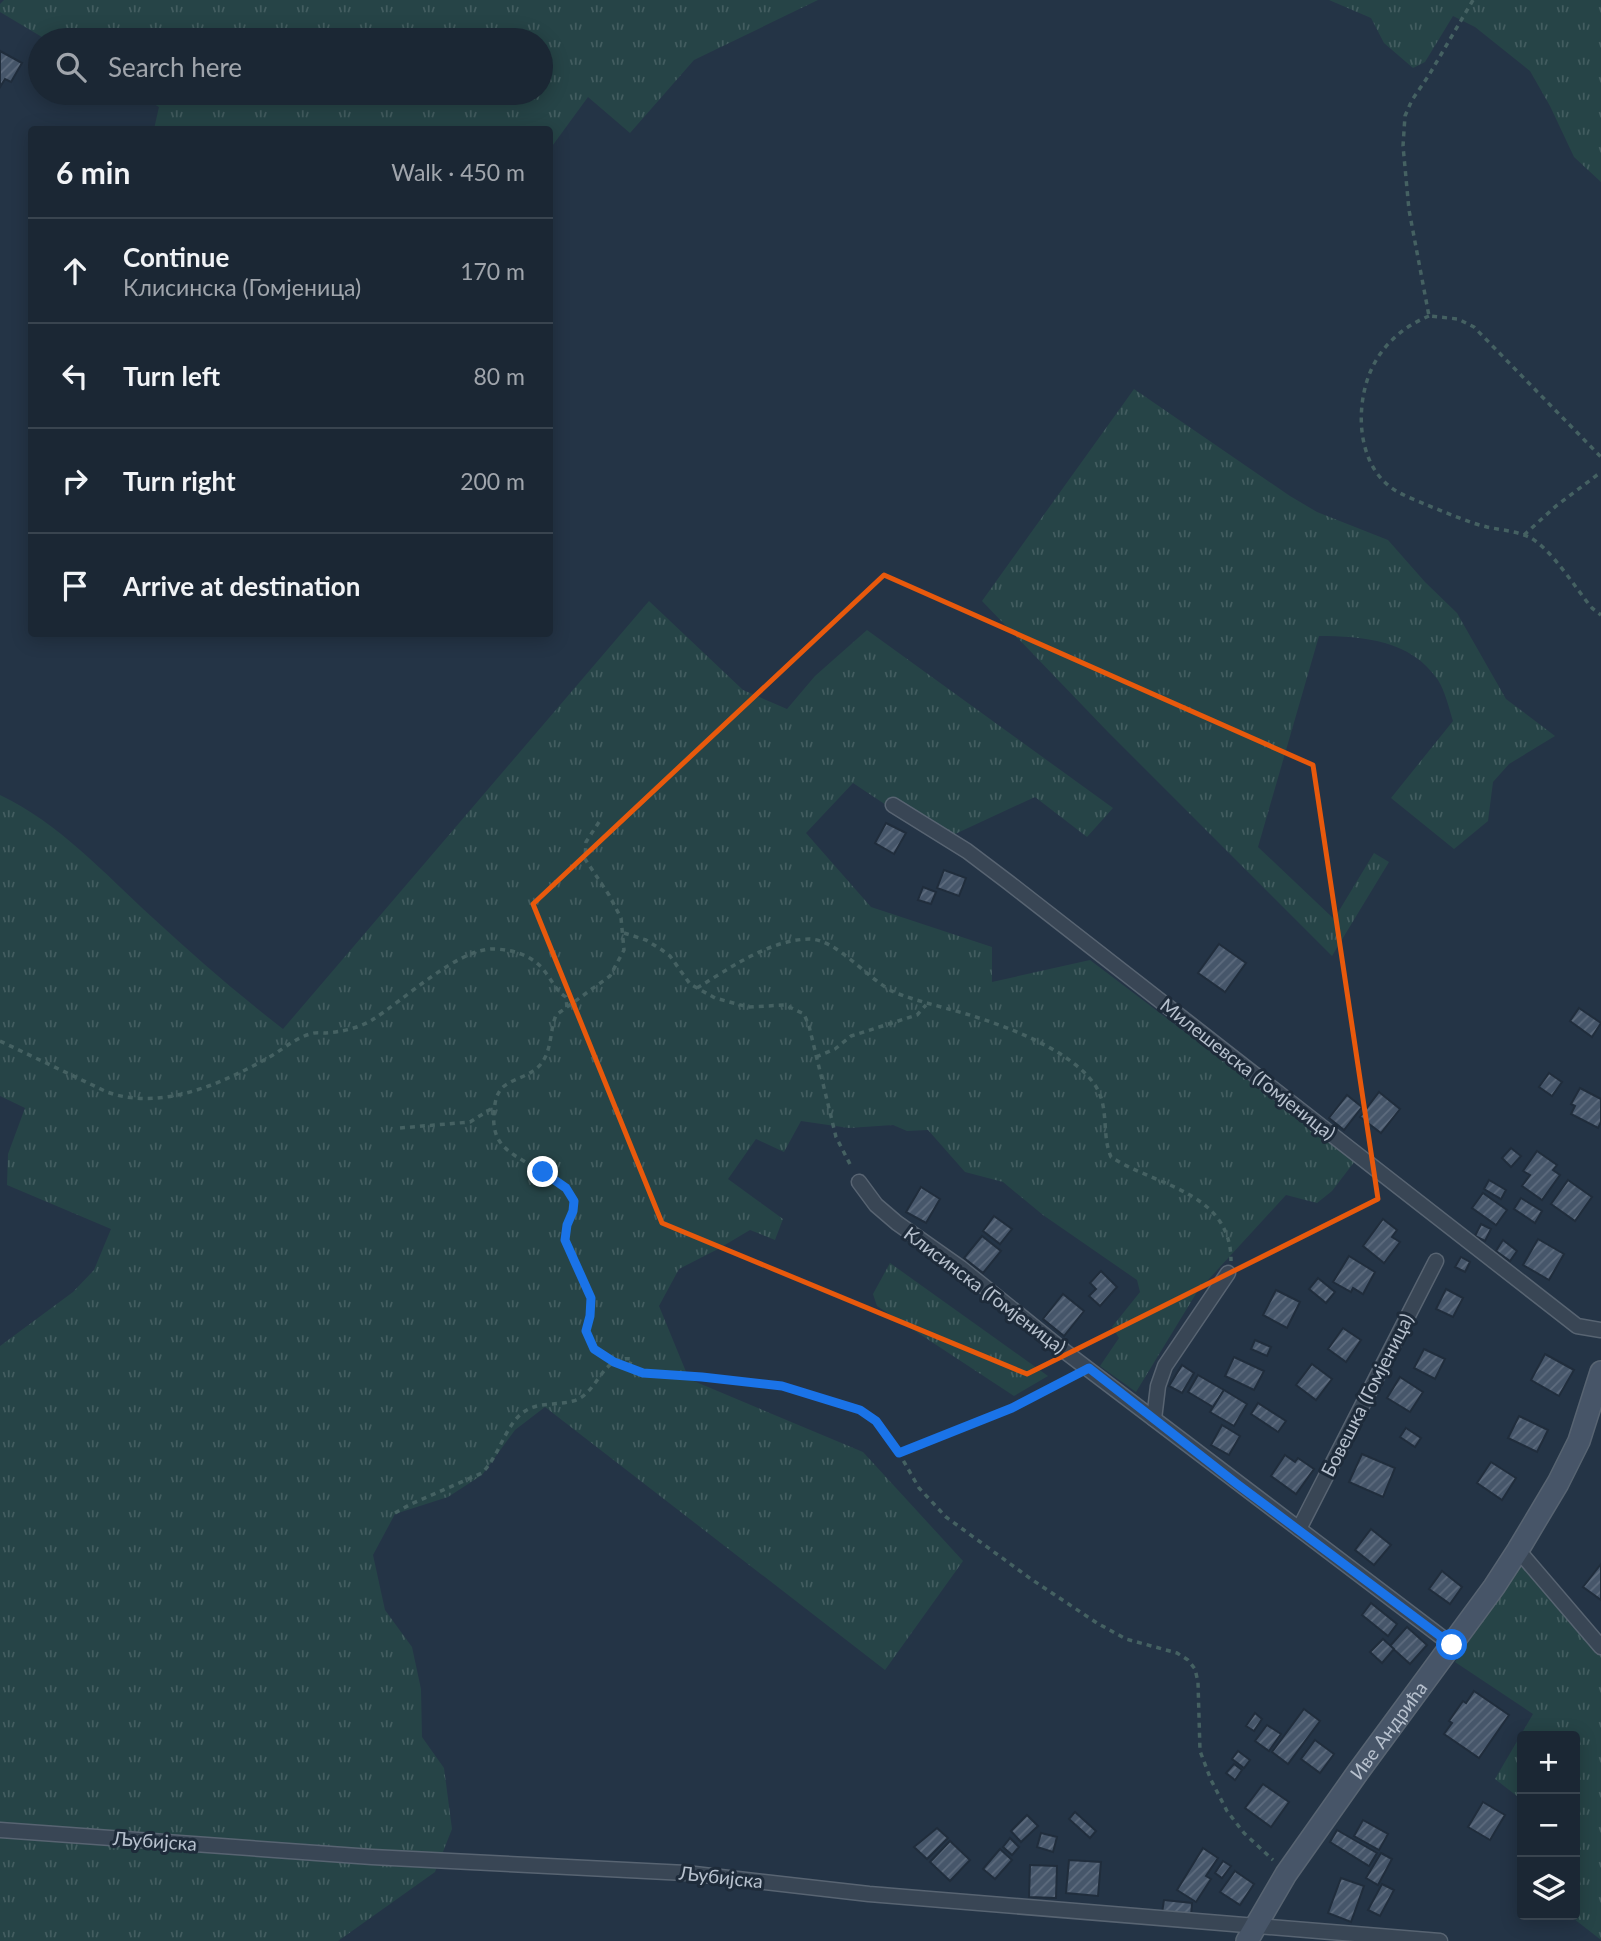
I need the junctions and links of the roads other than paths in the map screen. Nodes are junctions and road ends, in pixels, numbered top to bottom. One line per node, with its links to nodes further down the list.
1 (893, 805): 5 (street, Милешевска (Гомјеница))
2 (859, 1182): 7 (street, Клисинска (Гомјеница))
3 (1436, 1261): 8 (street, Бовешка (Гомјеница))
4 (1228, 1273): 7 (street)
5 (1601, 1330)
6 (1601, 1372): 9 (street, Иве Андрића)
7 (1154, 1419): 8 (street, Клисинска (Гомјеница))
8 (1299, 1529): 10 (street, Клисинска (Гомјеница))
9 (1518, 1550): 10 (street, Иве Андрића); 11 (street)
10 (1452, 1645): 13 (street, Иве Андрића)
11 (1601, 1647)
12 (0, 1830): 13 (street, Љубијска)
13 (1251, 1934): 14 (street, Љубијска)
14 (1440, 1941)

